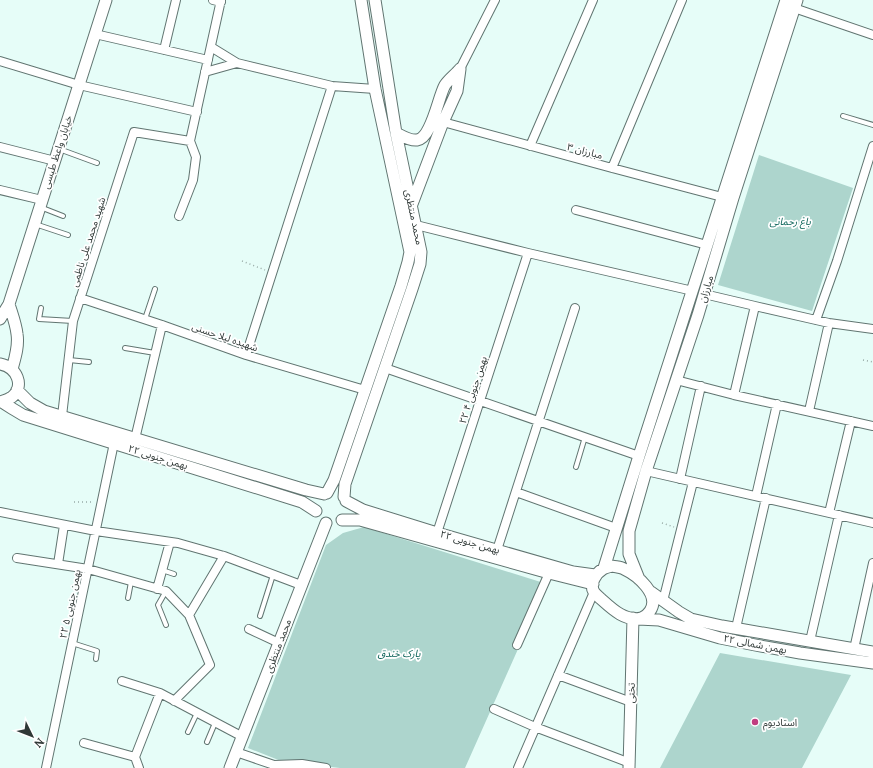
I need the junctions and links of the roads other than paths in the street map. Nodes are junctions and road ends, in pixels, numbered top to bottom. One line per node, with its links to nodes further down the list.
1 (106, 0): 12 (street, خیابان واعظ طبسی)
2 (176, 0): 15 (street)
3 (361, 0): 11 (street, محمد منتظری)
4 (495, 0): 19 (street)
5 (593, 0): 30 (street)
6 (682, 0): 36 (street)
7 (786, 0): 38 (street, مبارزان)
8 (218, 1): 14 (street)
9 (376, 4): 11 (street); 28 (street, محمد منتظری)
10 (796, 4): 13 (street); 51 (street, مبارزان)
11 (363, 12): 23 (street, محمد منتظری)
12 (95, 34): 15 (street); 21 (street, خیابان واعظ طبسی)
13 (873, 35)
14 (211, 47): 16 (street); 18 (street)
15 (164, 50): 16 (street)
16 (208, 60): 20 (street)
17 (0, 61): 21 (street)
18 (237, 63): 20 (street); 22 (street)
19 (460, 69): 26 (street); 28 (street)
20 (205, 72): 24 (street)
21 (79, 85): 24 (street); 33 (street, خیابان واعظ طبسی)
22 (332, 86): 23 (street); 66 (street)
23 (374, 89): 75 (street, محمد منتظری)
24 (196, 112): 29 (street)
25 (843, 116): 27 (lane)
26 (443, 122): 30 (street, مبارزان ۳); 40 (street)
27 (873, 125)
28 (396, 133): 40 (street, محمد منتظری)
29 (190, 141): 43 (street); 52 (street, شهید محمد علی ناظمی)
30 (530, 146): 36 (street, مبارزان ۳)
31 (873, 146): 59 (street)
32 (0, 147): 34 (street)
33 (58, 149): 34 (street, خیابان واعظ طبسی); 35 (lane)
34 (55, 161): 39 (street, خیابان واعظ طبسی)
35 (97, 163)
36 (612, 168): 38 (street, مبارزان ۳)
37 (0, 190): 39 (street)
38 (722, 197): 47 (street, مبارزان)
39 (41, 203): 42 (lane); 44 (street, خیابان واعظ طبسی)
40 (412, 204): 45 (street, محمد منتظری)
41 (576, 210): 47 (street)
42 (63, 216)
43 (179, 216)
44 (34, 224): 46 (lane); 53 (street, خیابان واعظ طبسی)
45 (416, 225): 48 (street); 70 (street, محمد منتظری)
46 (68, 235)
47 (707, 245): 50 (street, مبارزان)
48 (528, 253): 50 (street); 77 (street, ۲۲ بهمن جنوبی ۴)
49 (155, 289): 58 (lane)
50 (693, 290): 51 (street); 88 (street, مبارزان)
51 (704, 294): 54 (street); 72 (street, مبارزان)
52 (80, 298): 58 (street, شهیده لیلا حسنی); 60 (street, شهید محمد علی ناظمی)
53 (9, 304): 57 (street, خیابان واعظ طبسی); 71 (street)
54 (755, 306): 59 (street); 76 (street)
55 (41, 308): 60 (lane)
56 (576, 308): 82 (street)
57 (0, 319)
58 (145, 320): 62 (street, شهیده لیلا حسنی)
59 (816, 320): 61 (street)
60 (73, 321): 67 (street, شهید محمد علی ناظمی)
61 (829, 322): 63 (street); 80 (street)
62 (162, 325): 65 (street); 66 (street, شهیده لیلا حسنی)
63 (873, 329)
64 (125, 348): 65 (lane)
65 (156, 353): 86 (street)
66 (246, 355): 75 (street, شهیده لیلا حسنی)
67 (68, 360): 68 (lane); 81 (street, شهید محمد علی ناظمی)
68 (89, 362)
69 (0, 364): 71 (street)
70 (385, 368): 77 (street); 98 (street, محمد منتظری)
71 (12, 369): 74 (street)
72 (676, 380): 73 (street); 91 (street, مبارزان)
73 (701, 386): 76 (street); 92 (street)
74 (17, 390): 78 (street); 81 (street, ۲۲ بهمن جنوبی)
75 (365, 390): 95 (street, محمد منتظری)
76 (734, 395): 79 (street)
77 (480, 401): 82 (street); 109 (street, ۲۲ بهمن جنوبی ۴)
78 (1, 402): 87 (street, ۲۲ بهمن جنوبی)
79 (777, 404): 80 (street); 96 (street)
80 (809, 411): 83 (street)
81 (62, 416): 86 (street, ۲۲ بهمن جنوبی)
82 (538, 421): 85 (street); 94 (street)
83 (851, 421): 84 (street); 101 (street)
84 (873, 426)
85 (585, 437): 88 (street); 90 (lane)
86 (135, 439): 89 (street, ۲۲ بهمن جنوبی)
87 (114, 443): 89 (street, ۲۲ بهمن جنوبی); 108 (street, ۲۲ بهمن جنوبی ۵)
88 (639, 456): 107 (street, مبارزان)
89 (200, 464): 95 (street, ۲۲ بهمن جنوبی); 99 (street, ۲۲ بهمن جنوبی)
90 (576, 467)
91 (646, 471): 92 (street); 121 (street, مبارزان)
92 (680, 479): 93 (street)
93 (693, 482): 96 (street); 129 (street)
94 (516, 492): 107 (street); 111 (street)
95 (325, 493): 98 (street); 99 (street)
96 (756, 496): 97 (street)
97 (766, 498): 101 (street); 134 (street)
98 (345, 499): 103 (street); 109 (street, ۲۲ بهمن جنوبی)
99 (316, 511): 104 (street)
100 (0, 512): 106 (street)
101 (830, 513): 102 (street)
102 (839, 515): 105 (street); 136 (street)
103 (342, 520): 104 (street); 118 (street, ۲۲ بهمن جنوبی)
104 (326, 523): 124 (street, محمد منتظری)
105 (873, 523)
106 (64, 525): 108 (street); 115 (street)
107 (616, 528): 122 (street, مبارزان)
108 (96, 531): 110 (street); 116 (street, ۲۲ بهمن جنوبی ۵)
109 (437, 533): 111 (street, ۲۲ بهمن جنوبی)
110 (170, 542): 112 (street); 117 (street)
111 (497, 550): 122 (street, ۲۲ بهمن جنوبی)
112 (224, 556): 120 (street); 130 (street)
113 (18, 558): 115 (street)
114 (873, 563): 140 (street)
115 (58, 564): 116 (street)
116 (88, 569): 123 (street); 137 (street, ۲۲ بهمن جنوبی ۵)
117 (162, 570): 119 (lane); 125 (street)
118 (549, 573): 122 (street, ۲۲ بهمن جنوبی); 139 (street)
119 (174, 574)
120 (273, 575): 124 (street); 131 (lane)
121 (639, 579): 122 (street); 127 (street)
122 (596, 580): 132 (street); 144 (street)
123 (131, 582): 125 (street); 128 (lane)
124 (301, 585): 138 (street, محمد منتظری)
125 (157, 589): 126 (street)
126 (166, 591): 130 (street); 133 (lane)
127 (651, 592): 129 (street, ۲۲ بهمن شمالی); 132 (street)
128 (128, 598)
129 (663, 601): 134 (street, ۲۲ بهمن شمالی)
130 (189, 615): 147 (street)
131 (260, 616)
132 (635, 618): 143 (street, ۲۲ بهمن شمالی); 148 (street, تختی)
133 (166, 625)
134 (736, 628): 136 (street, ۲۲ بهمن شمالی)
135 (249, 629): 138 (street)
136 (810, 641): 140 (street, ۲۲ بهمن شمالی)
137 (72, 643): 142 (lane); 160 (street, ۲۲ بهمن جنوبی ۵)
138 (279, 643): 154 (street, محمد منتظری)
139 (517, 645)
140 (854, 649): 141 (street, ۲۲ بهمن شمالی)
141 (873, 652)
142 (96, 659)
143 (873, 663)
144 (558, 675): 148 (street); 152 (street)
145 (122, 681): 146 (street)
146 (160, 693): 147 (street); 158 (street)
147 (174, 701): 150 (street)
148 (631, 702): 159 (street, تختی)
149 (494, 709): 152 (street)
150 (197, 713): 151 (street); 153 (lane)
151 (215, 723): 154 (street); 155 (lane)
152 (535, 727): 159 (street); 164 (street)
153 (188, 732)
154 (242, 737): 157 (street, محمد منتظری)
155 (207, 742)
156 (84, 743): 158 (street)
157 (236, 752): 162 (street, محمد منتظری); 163 (street)
158 (135, 757): 161 (street)
159 (630, 766)
160 (46, 768)
161 (139, 768)
162 (230, 768)
163 (326, 768)
164 (518, 768)

